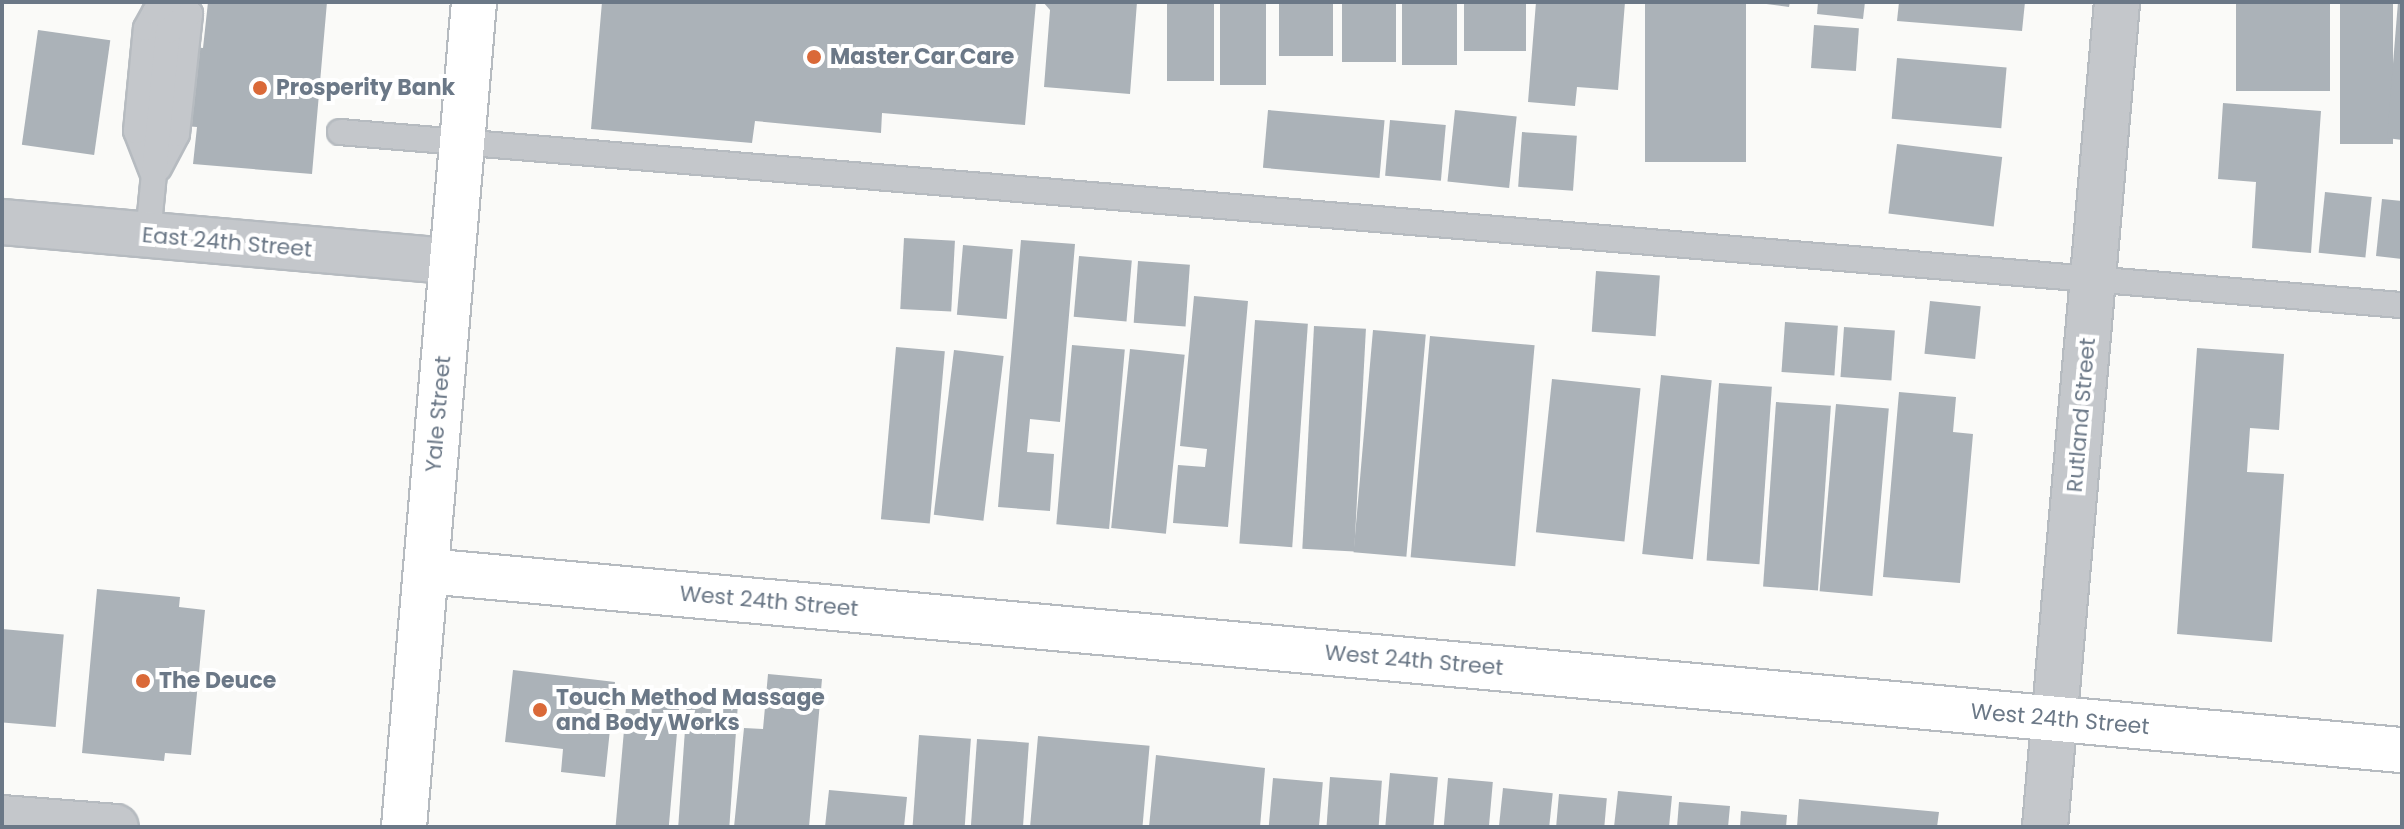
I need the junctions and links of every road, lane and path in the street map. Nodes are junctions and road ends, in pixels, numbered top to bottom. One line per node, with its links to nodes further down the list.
1 (474, 2): 5 (street, Yale Street)
2 (2117, 2): 9 (street, Rutland Street)
3 (190, 14): 7 (lane)
4 (340, 132): 5 (lane)
5 (461, 143): 8 (street, Yale Street); 9 (lane)
6 (2, 222): 7 (street, East 24th Street)
7 (148, 235): 8 (street, East 24th Street)
8 (451, 261): 11 (street, Yale Street)
9 (2093, 277): 10 (lane); 12 (street, Rutland Street)
10 (2402, 305)
11 (426, 571): 12 (street, West 24th Street); 16 (street, Yale Street)
12 (2054, 719): 13 (street, West 24th Street); 17 (street, Rutland Street)
13 (2402, 750)
14 (2, 818): 15 (street)
15 (116, 827)
16 (404, 827)
17 (2045, 827)

